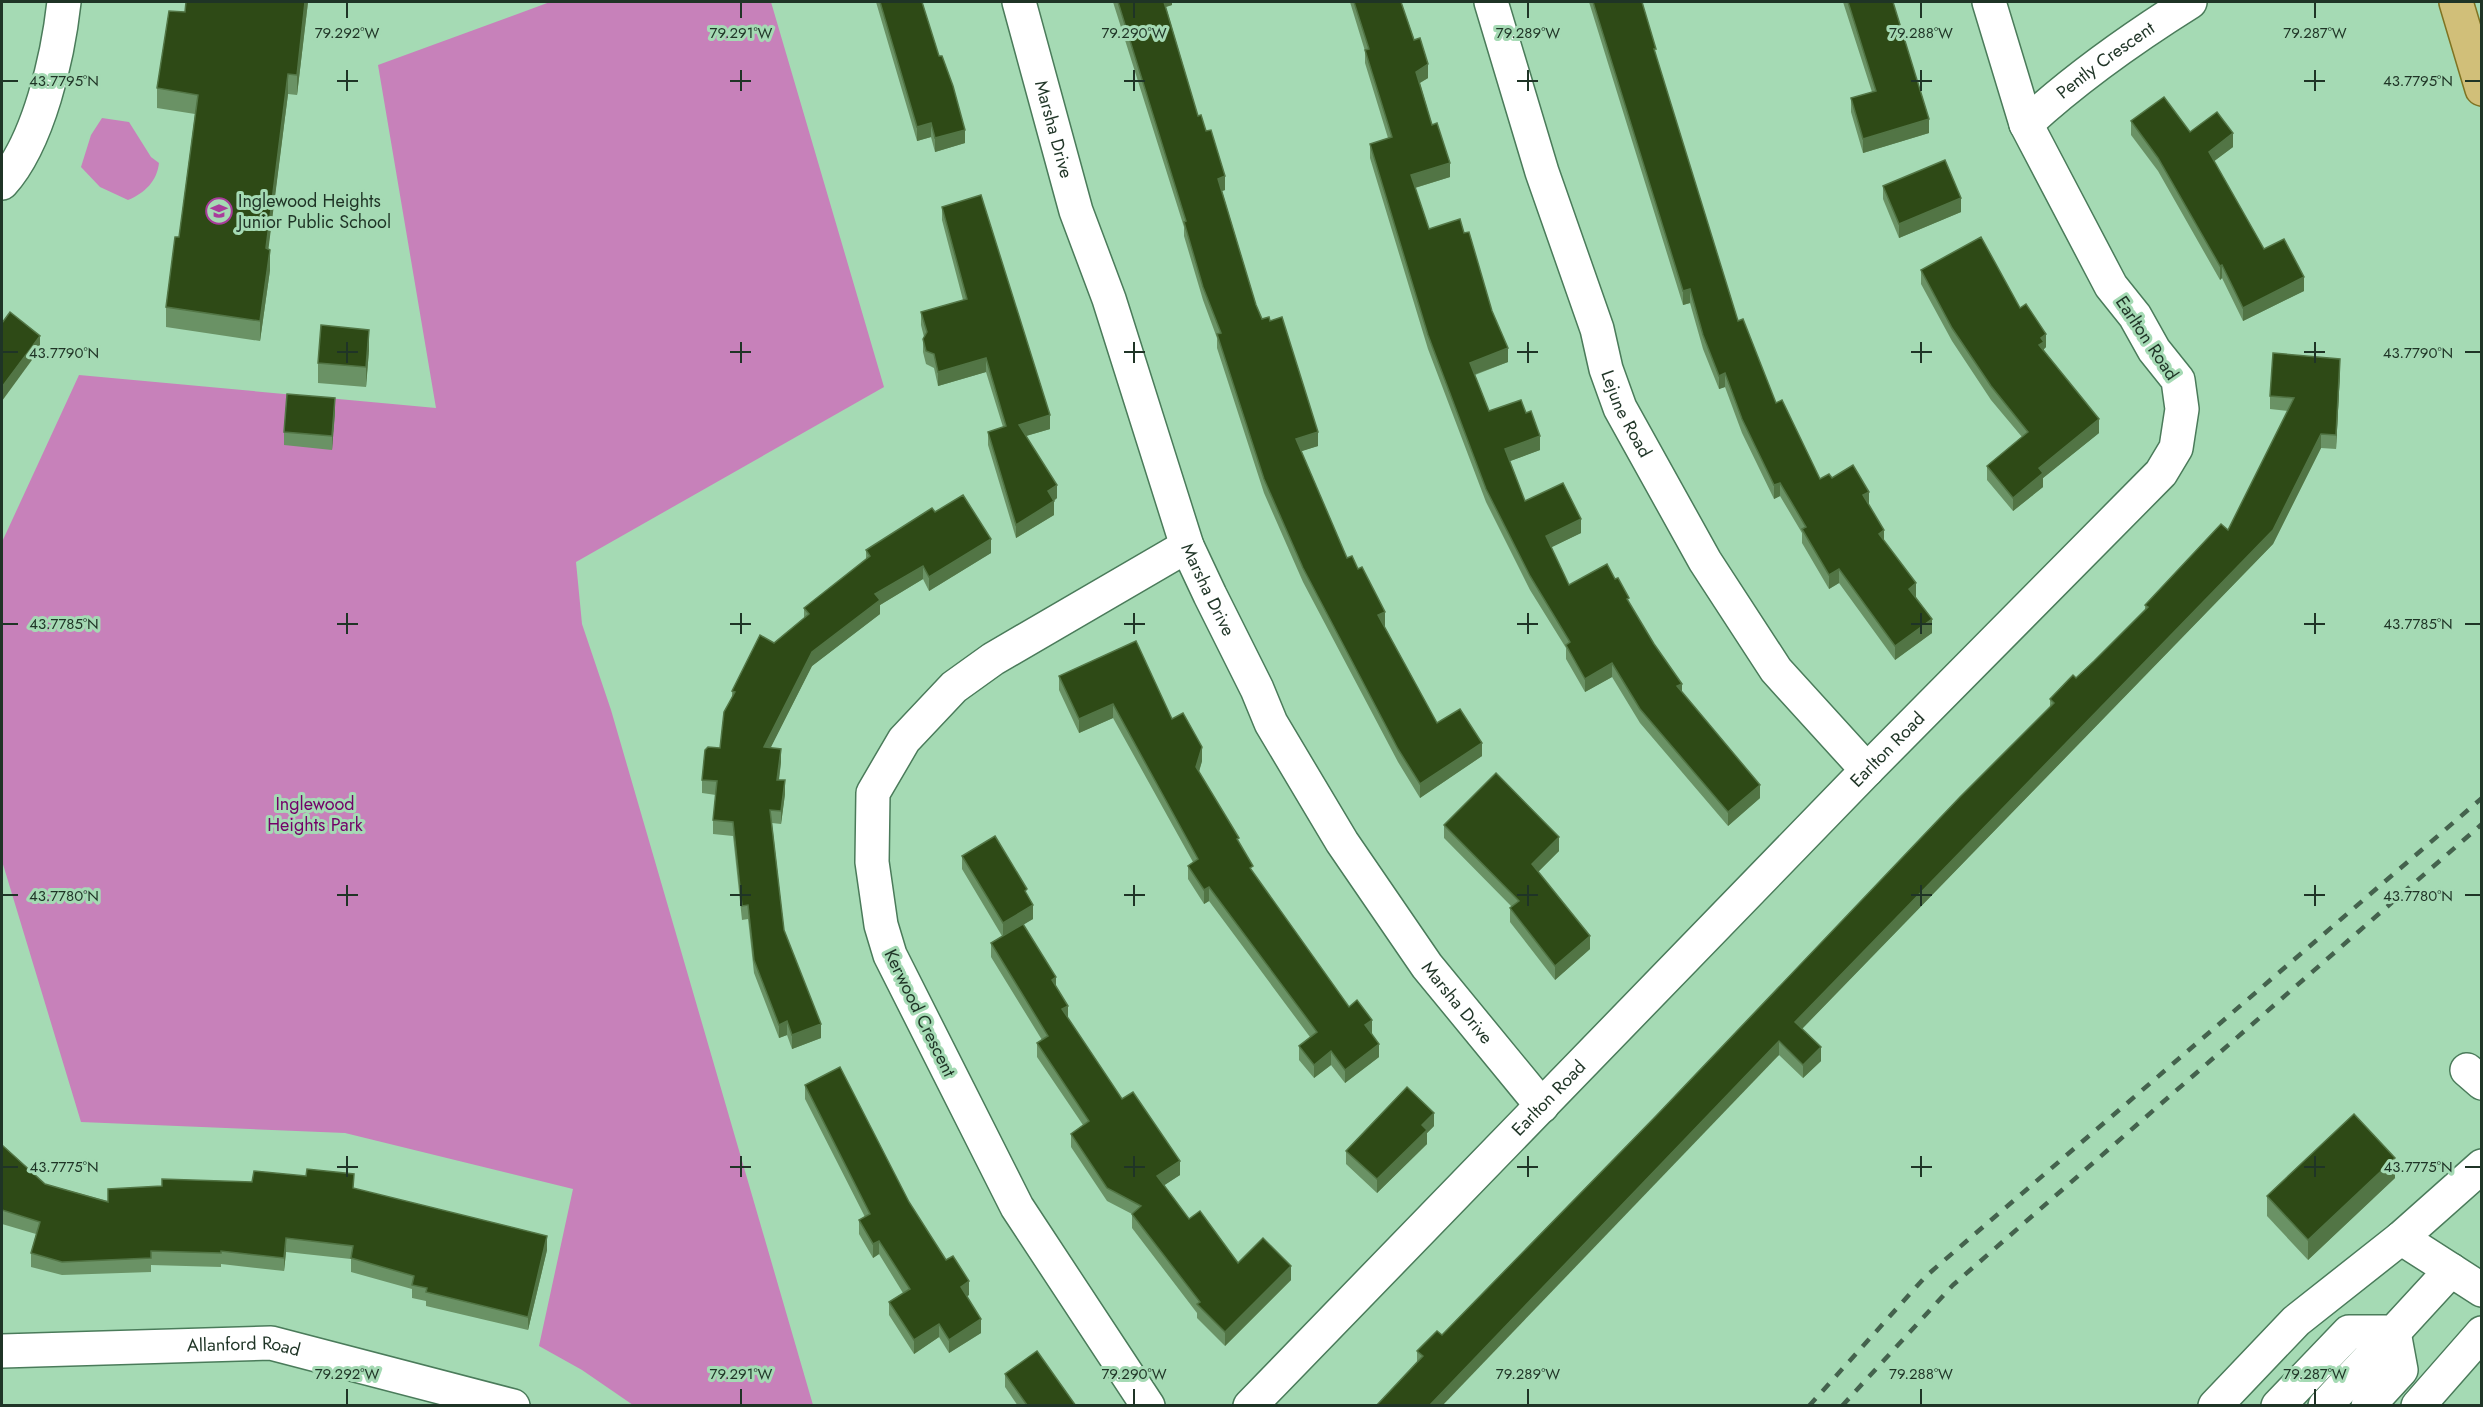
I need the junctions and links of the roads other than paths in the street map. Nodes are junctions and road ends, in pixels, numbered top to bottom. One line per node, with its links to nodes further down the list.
1 (64, 2): 9 (street)
2 (1018, 2): 10 (street, Marsha Drive)
3 (1491, 2): 11 (street, Lejune Road)
4 (1989, 2): 8 (street, Earlton Road)
5 (2190, 2): 8 (street, Pently Crescent)
6 (2456, 2): 7 (main road)
7 (2481, 89)
8 (2026, 124): 11 (street, Earlton Road)
9 (2, 183)
10 (1187, 546): 12 (street, Marsha Drive); 21 (street, Kerwood Crescent)
11 (1867, 770): 12 (street, Earlton Road)
12 (1542, 1106): 22 (street, Earlton Road)
13 (2481, 1166): 14 (street)
14 (2401, 1238): 15 (street); 23 (street)
15 (2451, 1270): 16 (street); 17 (street)
16 (2481, 1290)
17 (2394, 1332): 24 (street); 25 (street); 26 (street)
18 (2481, 1333): 27 (street)
19 (2, 1351): 20 (street, Allanford Road)
20 (513, 1406)
21 (1148, 1406)
22 (1250, 1406)
23 (2215, 1406)
24 (2278, 1406)
25 (2325, 1406)
26 (2368, 1406)
27 (2418, 1406)

